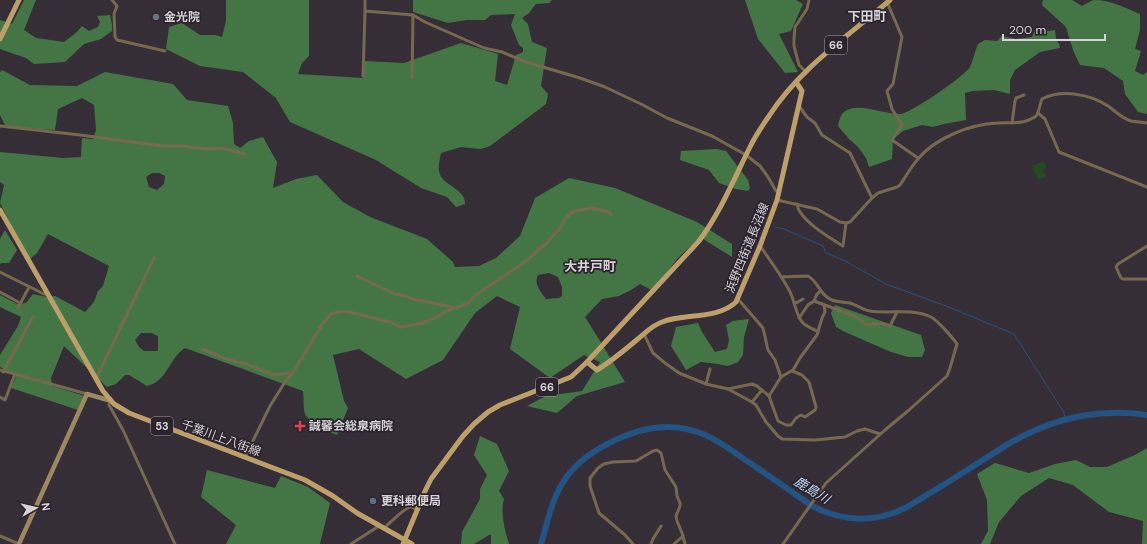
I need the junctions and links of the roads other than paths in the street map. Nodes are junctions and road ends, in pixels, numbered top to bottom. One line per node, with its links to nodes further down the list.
1 (19, 0): 8 (main road)
2 (112, 0): 9 (street)
3 (365, 0): 6 (street)
4 (809, 0): 10 (street)
5 (888, 1): 10 (main road, 66); 22 (street)
6 (365, 11): 7 (street); 11 (street)
7 (413, 15): 12 (street); 21 (street)
8 (0, 39)
9 (165, 51)
10 (806, 72): 13 (main road, 66)
11 (363, 76)
12 (412, 78)
13 (796, 82): 15 (main road, 浜野四街道長沼線); 21 (main road, 66)
14 (1024, 95): 17 (street)
15 (799, 106): 24 (main road, 浜野四街道長沼線); 25 (street)
16 (1038, 113): 17 (street); 18 (street); 23 (street)
17 (1012, 123): 22 (street)
18 (1147, 123)
19 (0, 126): 20 (street)
20 (245, 154)
21 (746, 155): 24 (street); 56 (main road, 66)
22 (918, 158): 25 (street)
23 (1147, 187)
24 (779, 193): 26 (main road, 浜野四街道長沼線)
25 (872, 198): 30 (street)
26 (777, 200): 27 (street); 31 (main road, 浜野四街道長沼線)
27 (797, 204): 30 (street); 30 (street)
28 (0, 210): 41 (main road, 千葉川上八街線 / 53)
29 (611, 214): 49 (street)
30 (846, 223)
31 (760, 246): 36 (street); 42 (main road, 浜野四街道長沼線)
32 (1147, 246): 37 (street)
33 (154, 258): 63 (street)
34 (0, 272): 38 (street)
35 (357, 276): 49 (street)
36 (781, 278): 39 (street); 46 (street)
37 (1147, 279)
38 (29, 287): 41 (street); 45 (street)
39 (821, 291): 44 (street); 50 (street)
40 (0, 292): 45 (street)
41 (48, 294): 63 (main road, 千葉川上八街線 / 53)
42 (738, 299): 54 (main road, 浜野四街道長沼線); 62 (street)
43 (803, 299): 46 (street)
44 (814, 301): 47 (street); 52 (street)
45 (20, 303): 48 (street)
46 (794, 303): 52 (street)
47 (824, 305): 50 (street); 53 (street)
48 (18, 308)
49 (453, 308): 61 (street)
50 (897, 312): 72 (street)
51 (33, 317): 58 (street)
52 (799, 318): 53 (street)
53 (818, 332): 59 (street)
54 (644, 334): 56 (main road, 浜野四街道長沼線); 64 (street)
55 (202, 349): 61 (street)
56 (587, 362): 74 (main road, 66)
57 (710, 369): 64 (street)
58 (2, 371): 60 (street)
59 (792, 371): 62 (street); 68 (street)
60 (15, 374): 67 (street); 69 (street)
61 (292, 374): 73 (street)
62 (781, 377): 68 (street)
63 (96, 379): 70 (main road, 千葉川上八街線 / 53)
64 (706, 384): 65 (street)
65 (728, 389): 66 (street); 71 (street)
66 (762, 390): 68 (street); 71 (street)
67 (87, 394): 70 (street); 80 (street)
68 (769, 396)
69 (0, 397)
70 (110, 399): 73 (main road, 千葉川上八街線 / 53); 81 (street)
71 (752, 402): 72 (street)
72 (880, 434): 88 (street)
73 (245, 457): 76 (main road, 千葉川上八街線 / 53)
74 (417, 509): 76 (street); 79 (main road, 66)
75 (661, 526): 85 (street)
76 (381, 528): 79 (main road, 千葉川上八街線 / 53); 82 (street)
77 (0, 536): 80 (street)
78 (683, 536): 84 (street); 86 (street); 87 (street)
79 (404, 542): 83 (main road, 千葉川上八街線 / 53)
80 (19, 544)
81 (175, 544)
82 (351, 544)
83 (412, 544)
84 (633, 544)
85 (651, 544)
86 (674, 544)
87 (685, 544)
88 (783, 544)

